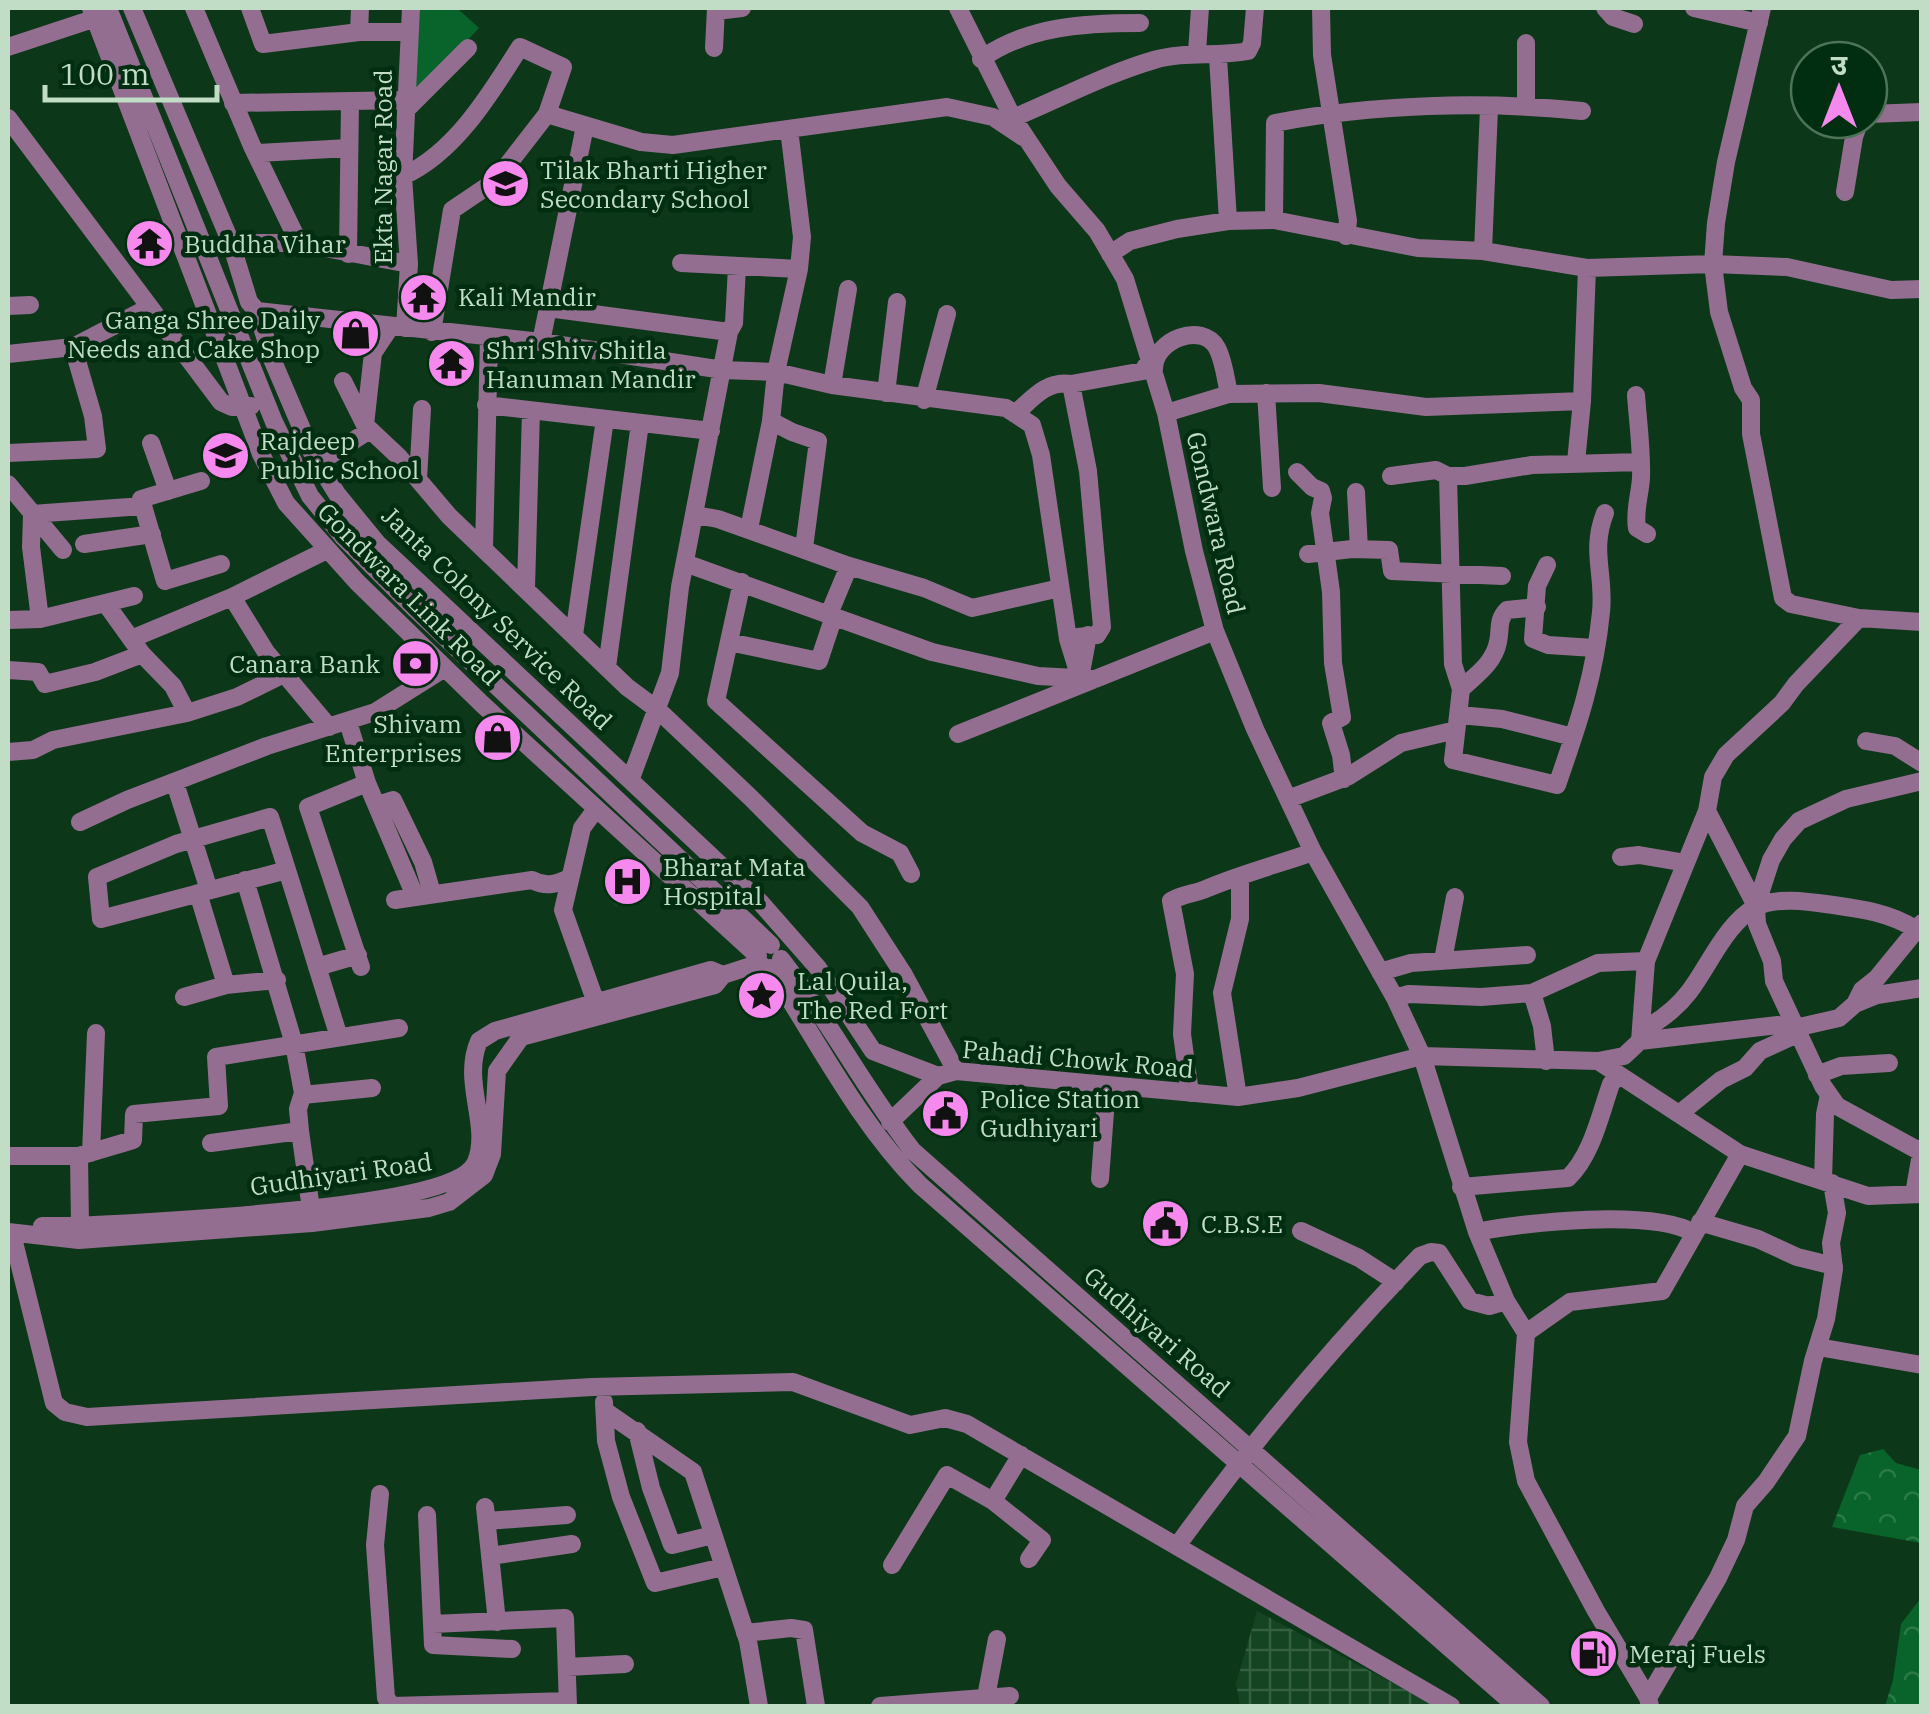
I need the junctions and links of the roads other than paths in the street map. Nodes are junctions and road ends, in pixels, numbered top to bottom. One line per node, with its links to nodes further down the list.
1 (132, 8): 50 (street, Janta Colony Service Road)
2 (194, 8): 27 (street)
3 (250, 8): 18 (street)
4 (360, 8): 18 (street)
5 (411, 8): 19 (street, Ekta Nagar Road)
6 (742, 8): 13 (street)
7 (958, 8): 26 (street, Gondwara Road)
8 (1200, 8): 24 (street)
9 (1255, 8): 25 (street)
10 (1321, 8): 36 (street)
11 (1604, 8): 17 (street)
12 (1694, 8): 15 (street)
13 (716, 9): 23 (street)
14 (98, 11): 21 (street); 89 (street, Gondwara Link Road); 91 (street, Gondwara Link Road)
15 (1761, 16): 57 (street)
16 (1140, 22): 26 (street)
17 (1634, 24)
18 (359, 32): 19 (street)
19 (409, 32): 29 (street, Ekta Nagar Road)
20 (1526, 44): 30 (street)
21 (8, 47)
22 (468, 48): 29 (street)
23 (714, 48)
24 (1197, 52): 25 (street); 38 (street)
25 (1218, 57): 48 (street)
26 (981, 59): 38 (street, Gondwara Road)
27 (233, 102): 28 (street); 44 (street)
28 (350, 102): 29 (street); 43 (street)
29 (406, 105): 45 (street, Ekta Nagar Road)
30 (1526, 105): 31 (street); 32 (street)
31 (1490, 108): 36 (street); 52 (street)
32 (1582, 111)
33 (1922, 112): 34 (street)
34 (1889, 113)
35 (547, 114): 39 (street); 45 (street); 71 (street)
36 (1330, 116): 47 (street); 49 (street)
37 (8, 118): 66 (street)
38 (1013, 118): 41 (street, Gondwara Road)
39 (586, 126): 40 (street); 67 (street)
40 (789, 129): 41 (street); 60 (street)
41 (1028, 140): 54 (street, Gondwara Road)
42 (1853, 140): 46 (street)
43 (349, 148): 44 (street); 53 (street)
44 (258, 153): 51 (street)
45 (404, 176): 56 (street, Ekta Nagar Road)
46 (1845, 192)
47 (1274, 220): 48 (street); 49 (street)
48 (1228, 222): 54 (street)
49 (1346, 236): 52 (street)
50 (230, 243): 51 (street); 68 (street, Janta Colony Service Road)
51 (299, 244): 53 (street)
52 (1483, 251): 59 (street)
53 (348, 254): 56 (street)
54 (1110, 254): 77 (street, Gondwara Road)
55 (680, 263): 58 (street)
56 (409, 264): 70 (street, Ekta Nagar Road)
57 (1713, 264): 59 (street); 62 (street); 145 (street)
58 (737, 267): 60 (street); 72 (street)
59 (1587, 268): 88 (street)
60 (799, 269): 79 (street)
61 (848, 289): 82 (street)
62 (1922, 289)
63 (897, 302): 83 (street)
64 (30, 305): 65 (street)
65 (8, 306)
66 (148, 308): 75 (street); 91 (street)
67 (548, 308): 72 (street); 74 (street)
68 (257, 311): 70 (street); 105 (street, Janta Colony Service Road)
69 (948, 314): 87 (street)
70 (398, 327): 71 (street); 99 (street)
71 (432, 332): 73 (street)
72 (730, 332): 78 (street)
73 (489, 338): 74 (street); 90 (street)
74 (542, 342): 78 (street)
75 (73, 347): 76 (street); 102 (street)
76 (8, 354)
77 (1154, 369): 81 (street); 84 (street); 94 (street, Gondwara Road)
78 (724, 370): 79 (street); 100 (street)
79 (776, 372): 82 (street); 97 (street)
80 (343, 381): 99 (street)
81 (1071, 384): 95 (street); 151 (street)
82 (832, 385): 83 (street)
83 (886, 393): 87 (street)
84 (1229, 394): 85 (street); 94 (street)
85 (1266, 394): 88 (street); 112 (street)
86 (1636, 395): 104 (street)
87 (924, 400): 95 (street)
88 (1582, 401): 103 (street)
89 (266, 402): 91 (street); 196 (street, Gondwara Link Road)
90 (486, 405): 93 (street); 127 (street)
91 (245, 407): 126 (street, Gondwara Link Road)
92 (422, 409): 109 (street)
93 (532, 411): 96 (street); 137 (street)
94 (1166, 413): 149 (street, Gondwara Road)
95 (1015, 414): 138 (street)
96 (604, 419): 98 (street); 150 (street)
97 (771, 421): 119 (street); 123 (street)
98 (640, 422): 100 (street); 156 (street)
99 (368, 428): 105 (street); 109 (street)
100 (712, 431): 118 (street)
101 (150, 442): 113 (street)
102 (8, 453)
103 (1576, 462): 104 (street); 108 (street)
104 (1641, 462): 121 (street)
105 (318, 463): 172 (street, Janta Colony Service Road)
106 (1297, 472): 128 (street)
107 (1391, 476): 108 (street)
108 (1448, 476): 133 (street)
109 (418, 479): 127 (street)
110 (201, 481): 113 (street)
111 (8, 484): 117 (street)
112 (1272, 488)
113 (168, 491): 115 (street)
114 (1356, 492): 124 (street)
115 (143, 506): 117 (street); 120 (street)
116 (1605, 513): 155 (street)
117 (32, 514): 125 (street); 146 (street)
118 (695, 514): 119 (street); 129 (street)
119 (749, 530): 123 (street)
120 (152, 534): 122 (street); 134 (street)
121 (1647, 534)
122 (84, 544)
123 (804, 548): 132 (street)
124 (1359, 549): 128 (street); 133 (street)
125 (63, 550)
126 (327, 550): 140 (street); 157 (street, Gondwara Link Road)
127 (484, 550): 137 (street)
128 (1318, 553): 173 (street)
129 (685, 563): 136 (street); 162 (street)
130 (220, 564): 134 (street)
131 (1547, 565): 143 (street)
132 (849, 566): 138 (street); 144 (street)
133 (1449, 573): 135 (street); 161 (street)
134 (192, 574): 142 (street)
135 (1502, 576)
136 (742, 582): 144 (street); 153 (street)
137 (526, 588): 150 (street)
138 (1060, 588): 152 (street)
139 (134, 596): 141 (street)
140 (232, 597): 142 (street); 159 (street)
141 (106, 604): 146 (street); 154 (street)
142 (208, 606): 154 (street)
143 (1537, 608): 155 (street); 161 (street)
144 (832, 615): 153 (street); 160 (street)
145 (1859, 618): 148 (street); 179 (street)
146 (40, 619): 147 (street)
147 (8, 620)
148 (1922, 622)
149 (1215, 631): 160 (street); 177 (street, Gondwara Road)
150 (574, 635): 156 (street)
151 (1088, 635): 152 (street); 160 (street)
152 (1068, 639): 160 (street)
153 (729, 642): 186 (street)
154 (137, 647): 158 (street); 163 (street)
155 (1594, 648): 168 (street)
156 (607, 667): 162 (street)
157 (445, 668): 164 (street); 178 (street, Gondwara Link Road)
158 (8, 670)
159 (284, 674): 163 (street); 166 (street)
160 (1088, 678): 167 (street)
161 (1461, 689): 165 (street)
162 (658, 710): 172 (street); 221 (street)
163 (187, 714): 170 (street)
164 (348, 722): 166 (street); 176 (street)
165 (1458, 722): 168 (street); 168 (street); 173 (street)
166 (329, 727): 175 (street)
167 (958, 734)
168 (1573, 737)
169 (1866, 741): 171 (street)
170 (8, 752)
171 (1922, 763)
172 (630, 778): 196 (street, Janta Colony Service Road)
173 (1344, 779): 177 (street)
174 (1922, 780): 194 (street)
175 (175, 783): 180 (street); 181 (street)
176 (367, 783): 191 (street); 200 (street)
177 (1288, 799): 182 (street, Gondwara Road)
178 (596, 809): 187 (street); 196 (street, Gondwara Link Road)
179 (1707, 811): 184 (street); 194 (street)
180 (80, 822)
181 (193, 839): 185 (street); 190 (street); 190 (street)
182 (1313, 852): 188 (street); 201 (street, Gondwara Road)
183 (1621, 857): 184 (street)
184 (1686, 863): 199 (street)
185 (287, 870): 189 (street); 200 (street)
186 (912, 874)
187 (569, 878): 191 (street); 209 (street)
188 (1240, 878): 226 (street); 229 (street)
189 (246, 880): 190 (street); 203 (street)
190 (204, 892): 204 (street)
191 (423, 895): 193 (street)
192 (1455, 897): 198 (street)
193 (396, 900)
194 (1756, 906): 195 (street); 212 (street); 214 (street)
195 (1918, 926): 210 (street)
196 (772, 953): 202 (street, Gudhiyari Road); 221 (street, Pahadi Chowk Road); 231 (street, Gudhiyari Road); 259 (street, Gudhiyari Road)
197 (1527, 955): 198 (street)
198 (1443, 960): 201 (street)
199 (1646, 961): 206 (street); 214 (street)
200 (317, 967): 215 (street)
201 (1380, 972): 208 (street, Gondwara Road)
202 (723, 975): 209 (street, Gudhiyari Road); 242 (street, Gudhiyari Road)
203 (277, 980): 204 (street); 216 (street)
204 (226, 984): 207 (street)
205 (1922, 988): 210 (street)
206 (1532, 993): 208 (street); 218 (street)
207 (184, 997)
208 (1396, 998): 217 (street, Gondwara Road)
209 (595, 1000): 242 (street, Gudhiyari Road)
210 (1856, 1004): 212 (street)
211 (399, 1028): 215 (street)
212 (1796, 1031): 214 (street); 223 (street); 230 (street)
213 (96, 1033): 236 (street)
214 (1641, 1036): 219 (street)
215 (339, 1037): 216 (street)
216 (294, 1044): 227 (street); 236 (street)
217 (1422, 1056): 218 (street, Pahadi Chowk Road); 229 (street, Pahadi Chowk Road); 240 (street, Gondwara Road)
218 (1546, 1061): 219 (street, Pahadi Chowk Road)
219 (1598, 1062): 222 (street)
220 (1889, 1063): 223 (street)
221 (947, 1073): 224 (street, Pahadi Chowk Road); 231 (street)
222 (1618, 1075): 230 (street); 240 (street)
223 (1817, 1075): 228 (street)
224 (1107, 1085): 226 (street, Pahadi Chowk Road); 238 (street)
225 (372, 1088): 227 (street)
226 (1190, 1093): 229 (street, Pahadi Chowk Road)
227 (302, 1095): 232 (street)
228 (1830, 1095): 234 (street); 239 (street)
229 (1238, 1097)
230 (1679, 1114): 235 (street)
231 (890, 1122): 259 (street, Gudhiyari Road)
232 (300, 1131): 233 (street); 243 (street)
233 (211, 1142)
234 (1921, 1150): 241 (street)
235 (1740, 1154): 239 (street); 245 (street)
236 (85, 1155): 237 (street); 244 (street)
237 (8, 1156)
238 (1100, 1178)
239 (1828, 1182): 241 (street); 249 (street)
240 (1461, 1187): 248 (street, Gondwara Road)
241 (1918, 1194)
242 (432, 1198): 243 (street, Gudhiyari Road); 246 (street, Gudhiyari Road)
243 (311, 1209): 244 (street, Gudhiyari Road)
244 (80, 1226): 246 (street, Gudhiyari Road)
245 (1697, 1228): 248 (street); 249 (street); 252 (street)
246 (9, 1229): 255 (street)
247 (1302, 1232): 250 (street)
248 (1477, 1232): 251 (street, Gondwara Road)
249 (1834, 1266): 253 (street)
250 (1396, 1282): 251 (street); 259 (street)
251 (1506, 1300): 252 (street, Gondwara Road)
252 (1526, 1333): 280 (street)
253 (1818, 1347): 254 (street); 280 (street)
254 (1922, 1365)
255 (602, 1386): 256 (street); 258 (street)
256 (605, 1411): 257 (street); 270 (street)
257 (636, 1431): 264 (street); 264 (street)
258 (1021, 1455): 261 (street); 266 (street)
259 (1244, 1455): 266 (street); 286 (street, Gudhiyari Road); 287 (street, Gudhiyari Road)
260 (380, 1494): 281 (street)
261 (993, 1501): 268 (street); 269 (street)
262 (427, 1515): 272 (street)
263 (567, 1515): 267 (street)
264 (713, 1535): 270 (street)
265 (572, 1544): 267 (street)
266 (1177, 1546): 285 (street)
267 (490, 1556): 271 (street)
268 (1029, 1559)
269 (892, 1565)
270 (723, 1567): 273 (street)
271 (497, 1622): 272 (street); 277 (street)
272 (434, 1624): 275 (street)
273 (745, 1633): 282 (street); 283 (street)
274 (997, 1639): 279 (street)
275 (512, 1649)
276 (625, 1664): 277 (street)
277 (568, 1667): 281 (street)
278 (1010, 1696): 279 (street)
279 (986, 1698): 284 (street)
280 (1649, 1702)
281 (568, 1704)
282 (759, 1706)
283 (816, 1706)
284 (880, 1706)
285 (1451, 1706)
286 (1516, 1706)
287 (1541, 1706)

